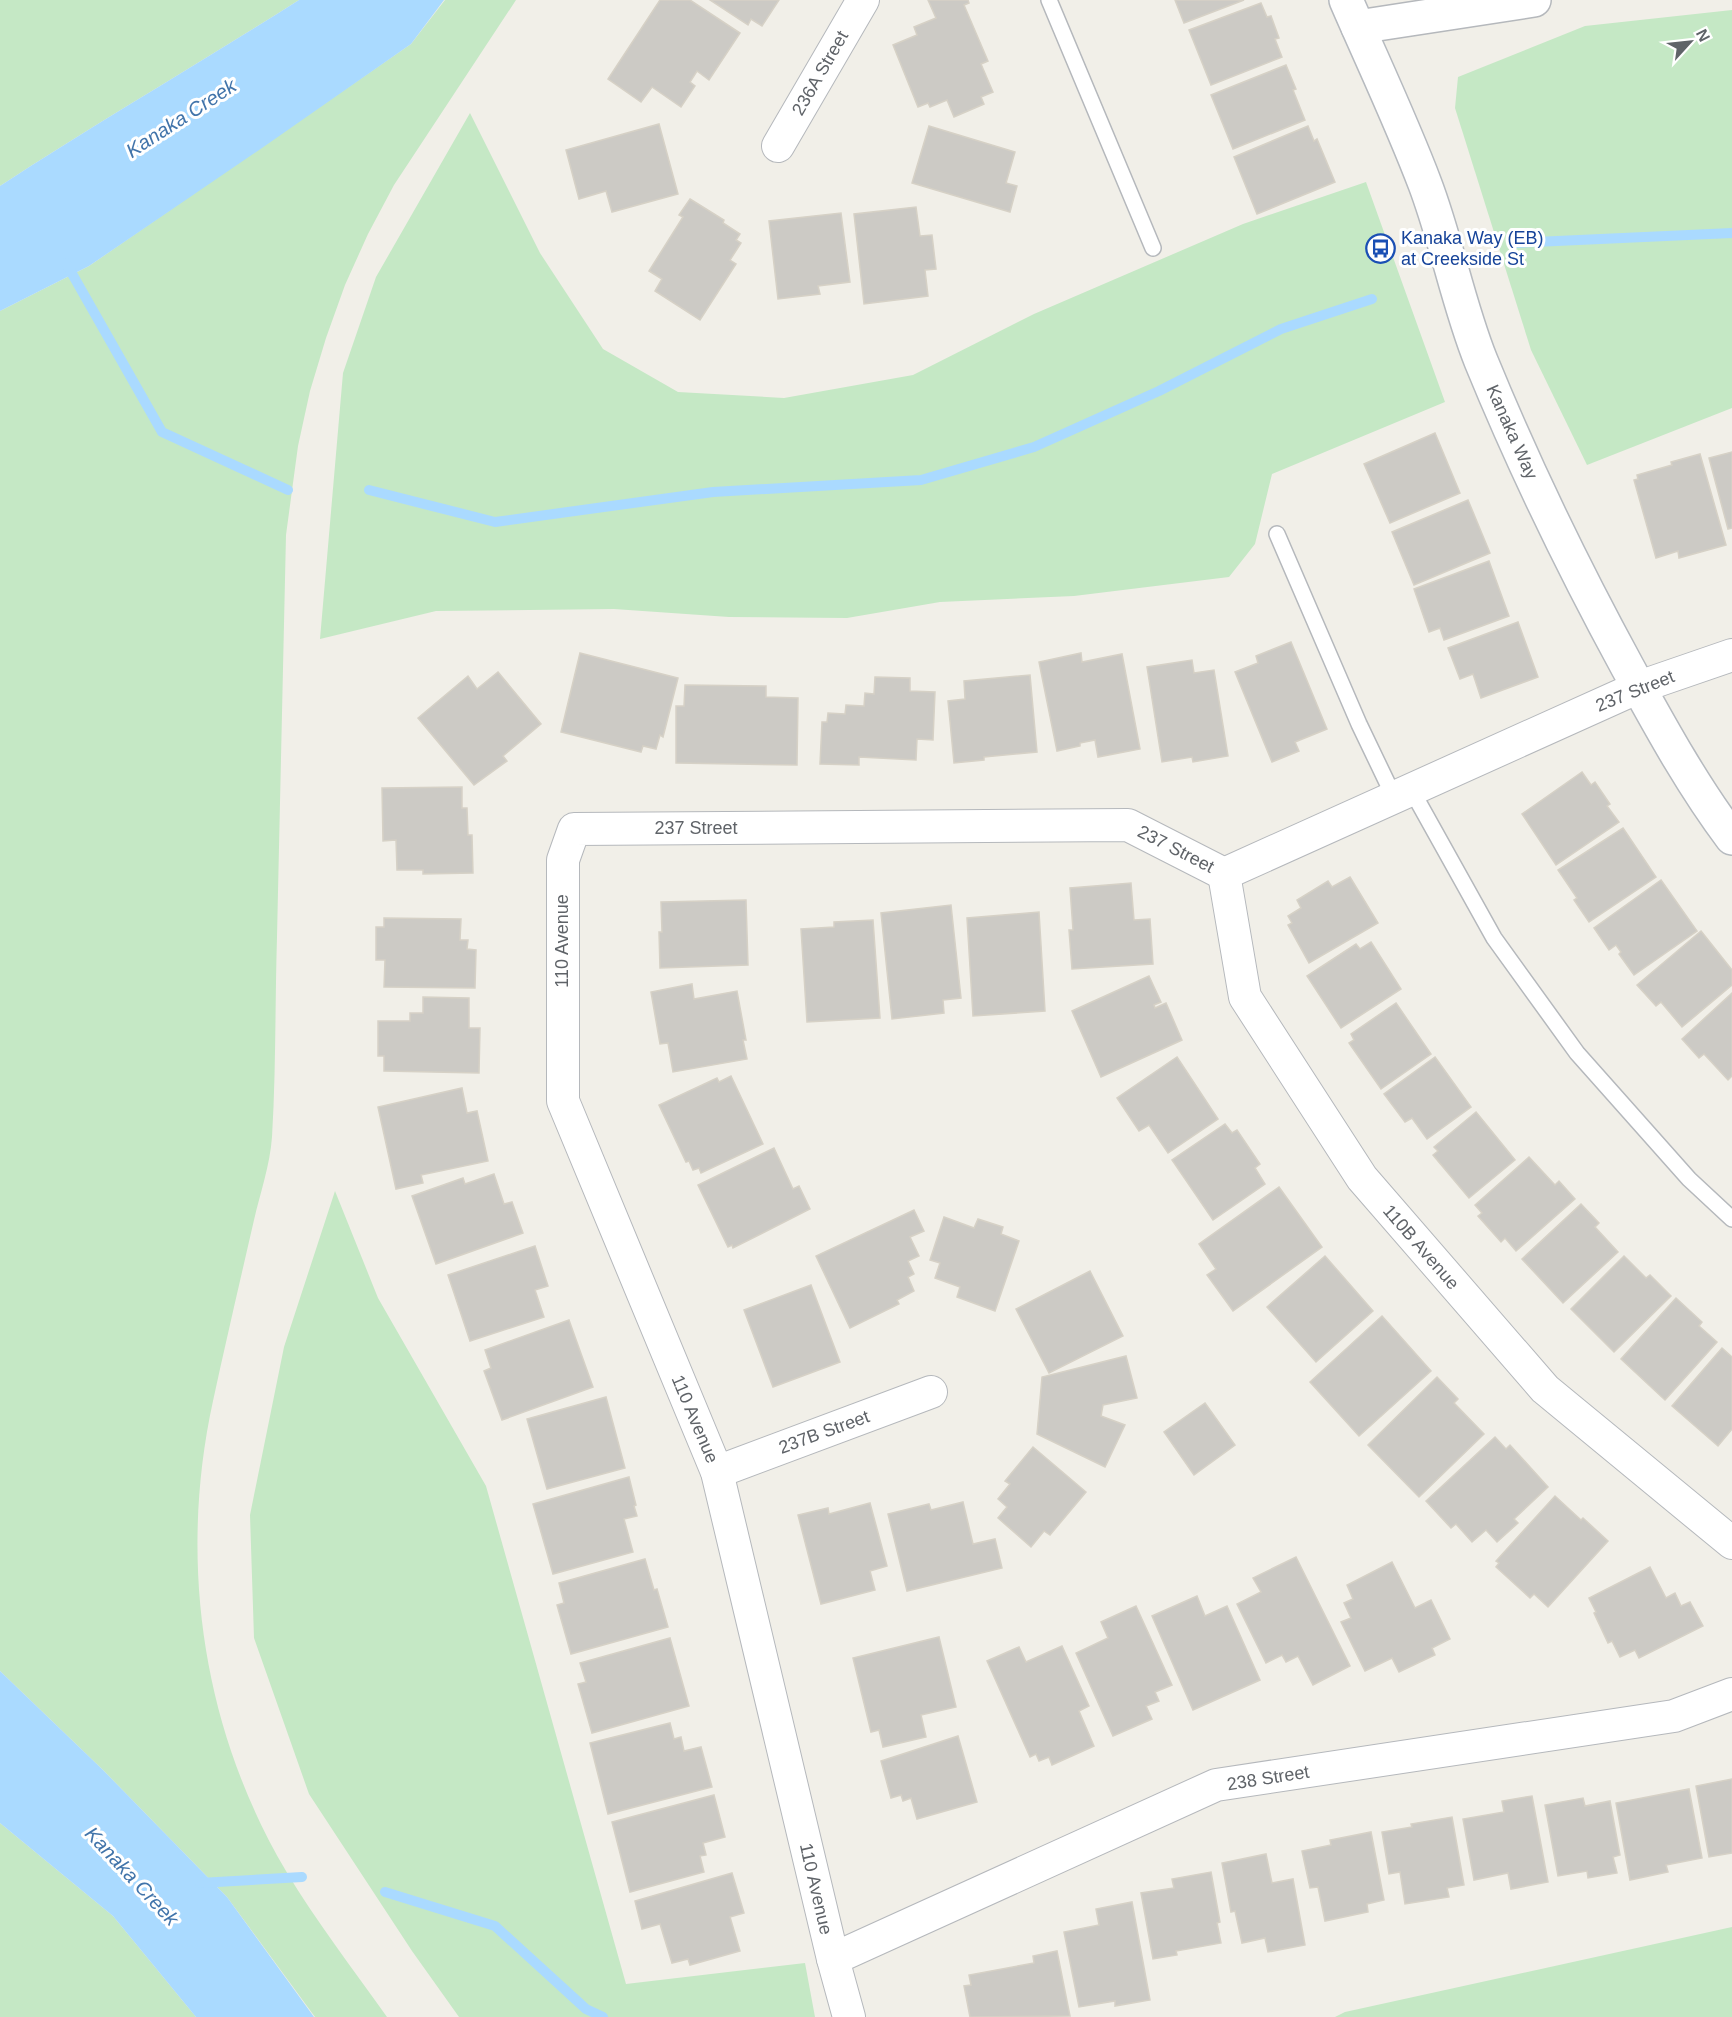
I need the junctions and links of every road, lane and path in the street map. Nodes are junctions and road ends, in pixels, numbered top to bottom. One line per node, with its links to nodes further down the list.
1 (863, 0): 5 (street, 236A Street)
2 (1048, 0): 6 (lane)
3 (1534, 0): 4 (main road)
4 (1352, 13): 9 (main road, Kanaka Way)
5 (778, 146)
6 (1153, 248)
7 (1277, 534): 10 (lane)
8 (1732, 655): 9 (street, 237 Street)
9 (1639, 687): 10 (street, 237 Street); 12 (main road, Kanaka Way)
10 (1402, 793): 13 (street, 237 Street); 14 (lane)
11 (574, 829): 13 (street, 237 Street); 16 (street, 110 Avenue)
12 (1732, 838)
13 (1224, 874): 17 (street, 110B Avenue)
14 (1732, 1219)
15 (931, 1392): 16 (street, 237B Street)
16 (717, 1472): 19 (street, 110 Avenue)
17 (1732, 1544)
18 (1732, 1694): 19 (street, 238 Street)
19 (833, 1959): 20 (street, 110 Avenue)
20 (849, 2017)

